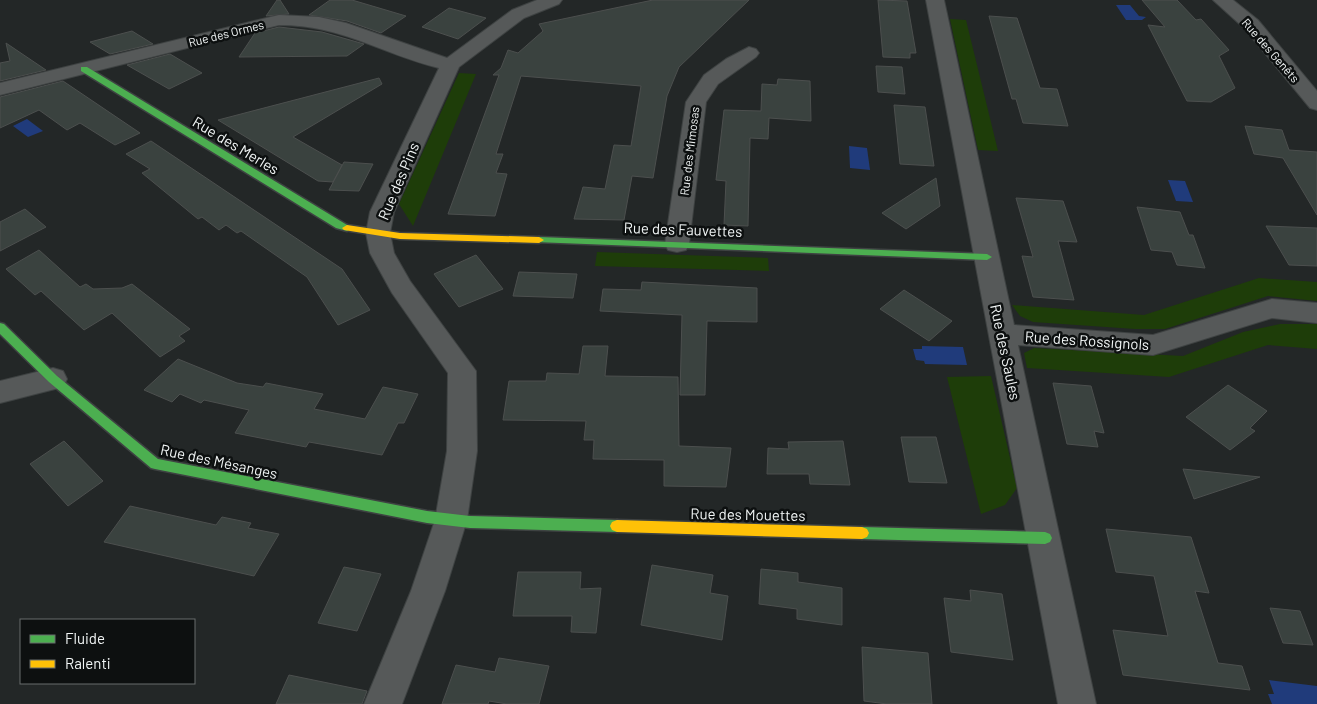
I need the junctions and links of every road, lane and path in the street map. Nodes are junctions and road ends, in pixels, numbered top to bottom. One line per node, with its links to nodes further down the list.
1 (553, 0): 5 (street, Rue des Pins)
2 (935, 0): 11 (street, Rue des Saules)
3 (1222, 0): 8 (street, Rue des Genêts)
4 (749, 53): 10 (street, Rue des Mimosas)
5 (451, 64): 6 (street, Rue des Ormes); 9 (street, Rue des Pins)
6 (84, 69): 7 (street, Rue des Ormes); 9 (street, Rue des Merles)
7 (0, 90)
8 (1317, 104)
9 (378, 233): 10 (street, Rue des Fauvettes); 17 (street, Rue des Pins)
10 (677, 244): 11 (street, Rue des Fauvettes)
11 (987, 257): 14 (street, Rue des Saules)
12 (1317, 313): 14 (street, Rue des Rossignols)
13 (0, 327): 15 (street, Rue des Mésanges)
14 (1001, 334): 18 (street, Rue des Saules)
15 (53, 379): 16 (street); 17 (street, Rue des Mésanges)
16 (0, 392)
17 (451, 520): 18 (street, Rue des Mouettes); 19 (street, Rue des Pins)
18 (1045, 538): 20 (street, Rue des Saules)
19 (383, 704)
20 (1077, 704)

